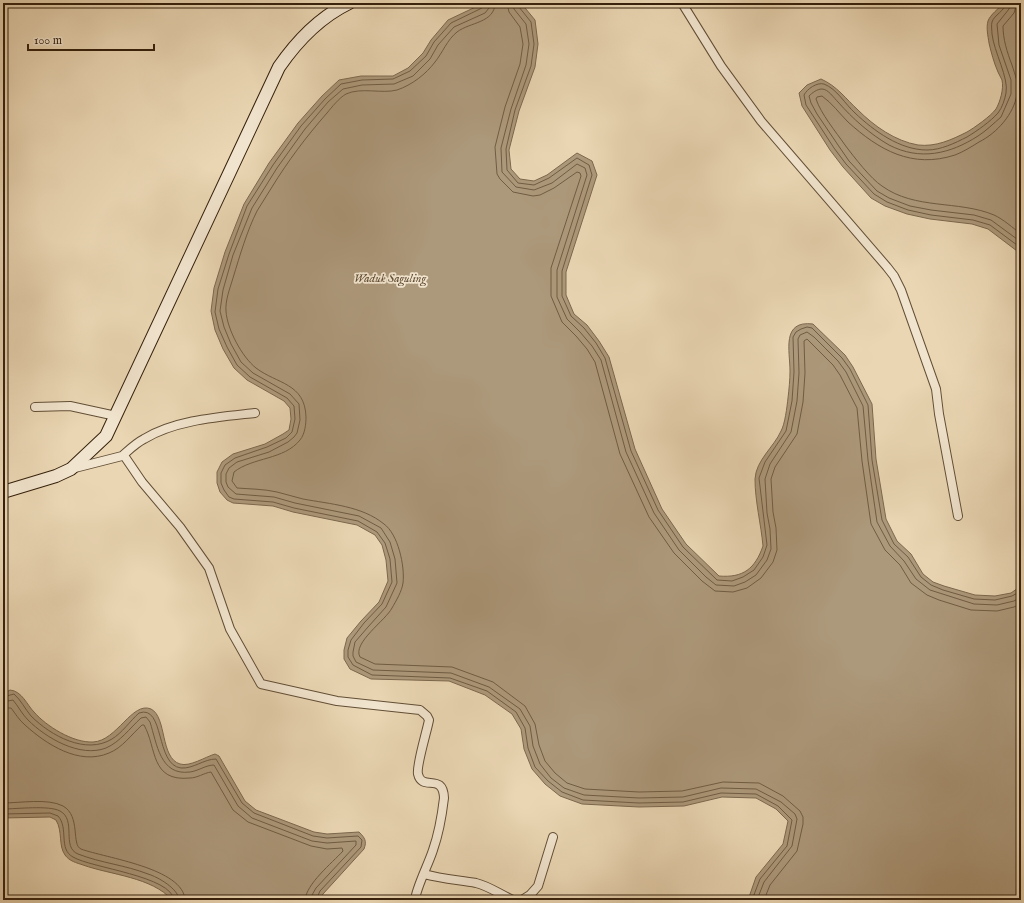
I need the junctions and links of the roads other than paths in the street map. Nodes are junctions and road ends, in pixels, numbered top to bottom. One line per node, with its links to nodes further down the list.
1 (349, 3): 5 (main road)
2 (682, 3): 9 (street)
3 (35, 407): 5 (street)
4 (255, 413): 6 (street)
5 (116, 416): 7 (main road)
6 (122, 456): 7 (street); 11 (street)
7 (71, 469): 8 (main road)
8 (3, 492)
9 (958, 516)
10 (553, 837): 14 (street)
11 (424, 874): 12 (street); 13 (street)
12 (415, 900)
13 (513, 900)
14 (522, 900)

